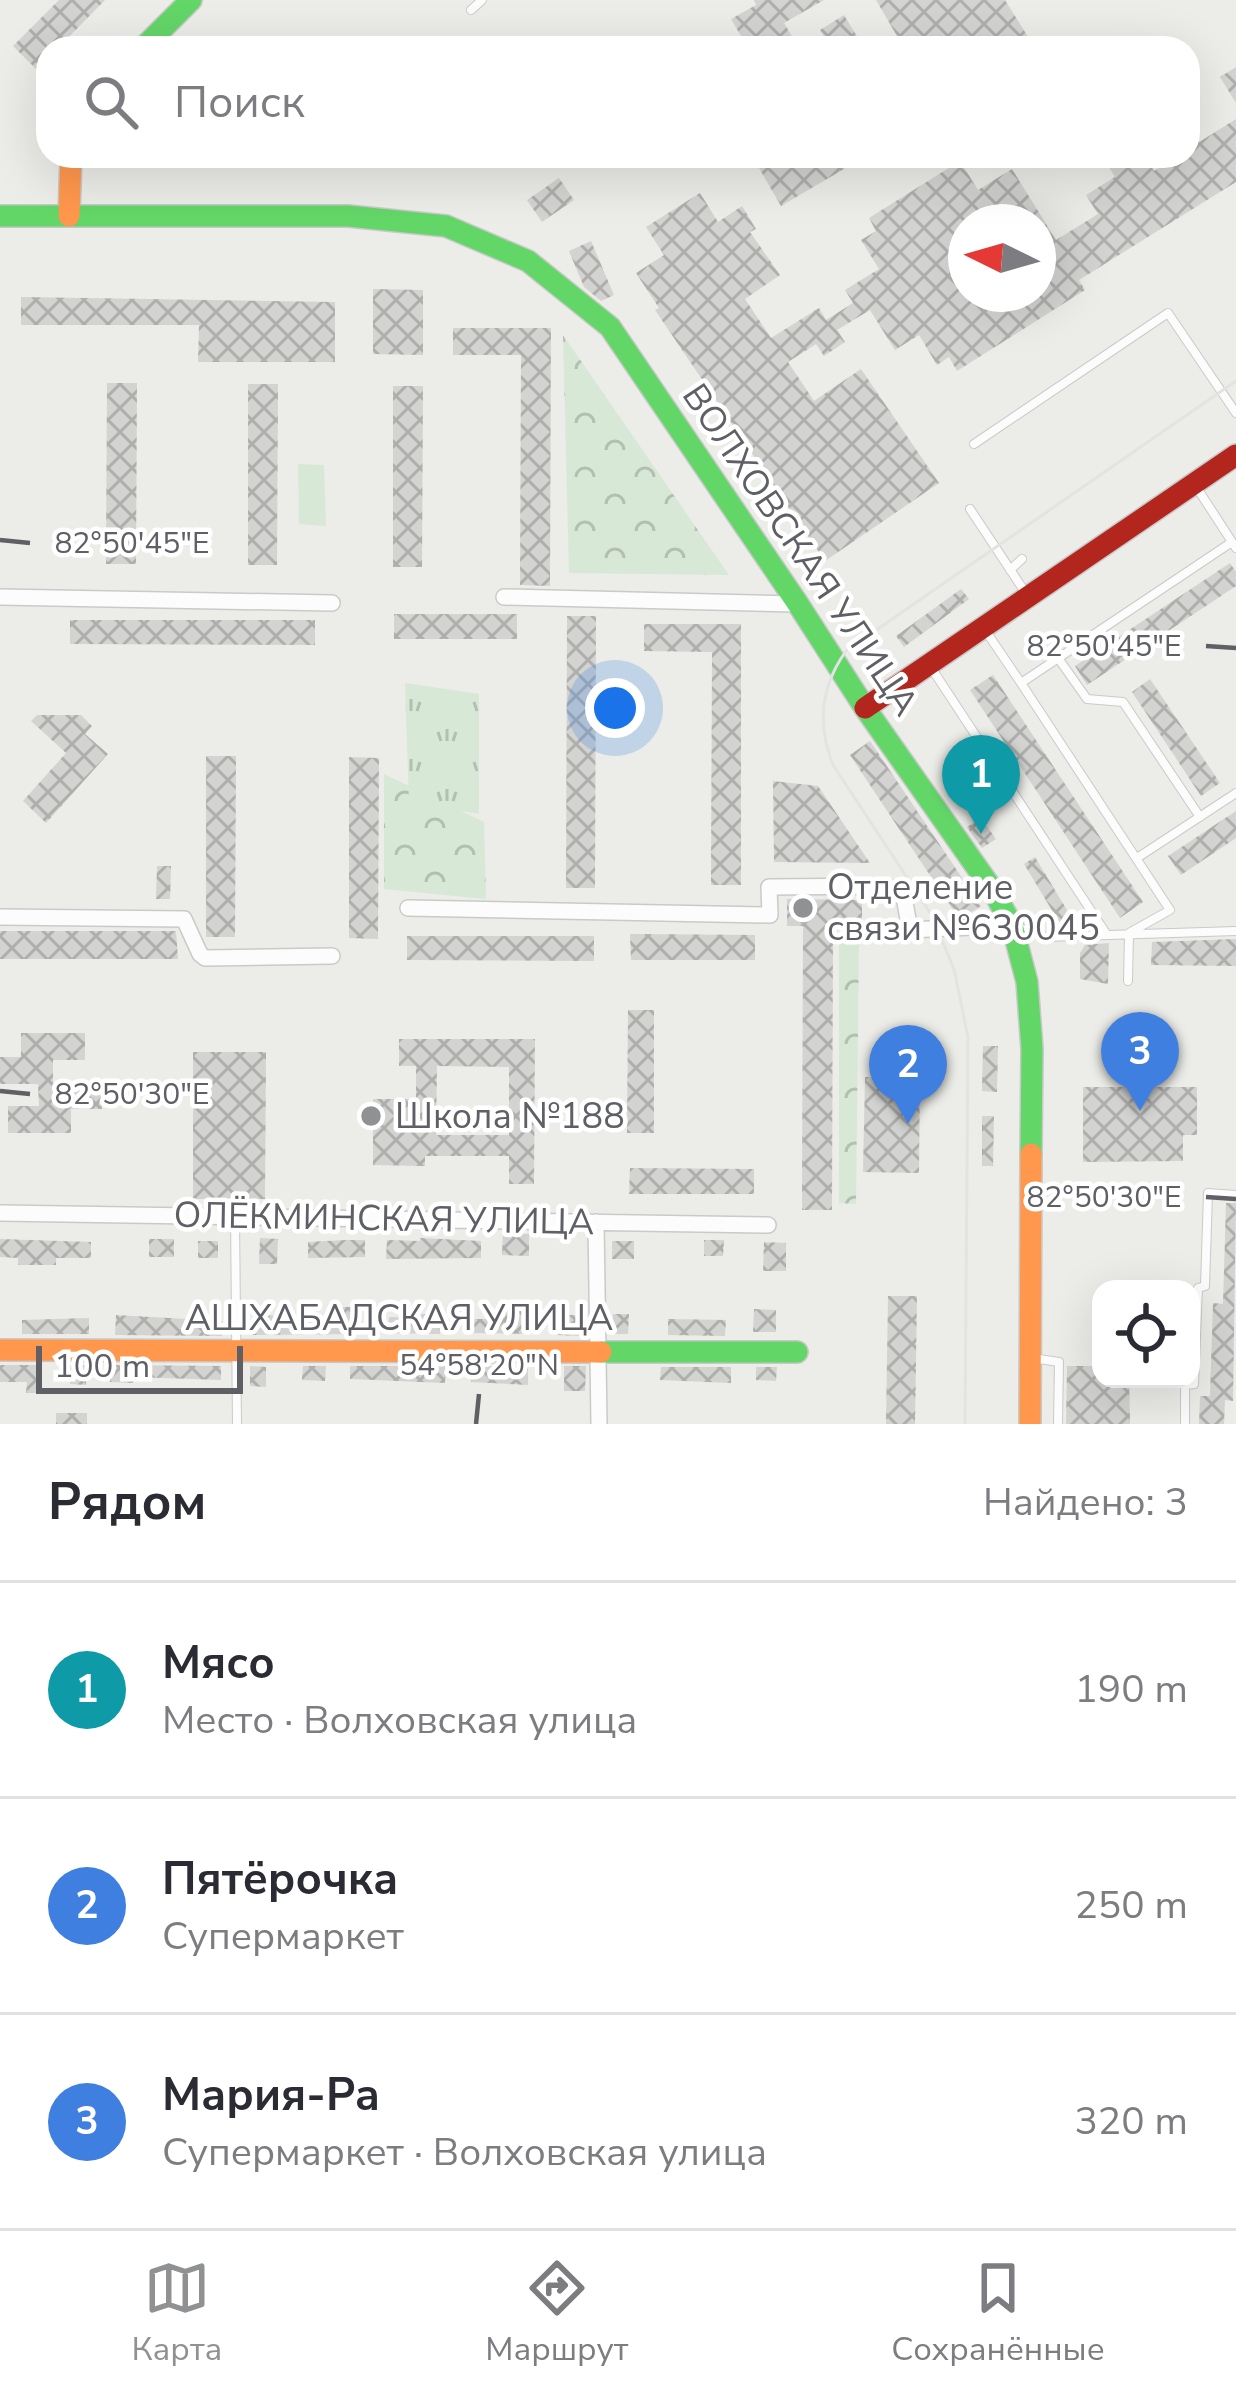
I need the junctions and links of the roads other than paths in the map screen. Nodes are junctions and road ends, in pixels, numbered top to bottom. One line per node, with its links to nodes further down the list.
1 (190, 0): 4 (main road)
2 (482, 0): 3 (lane)
3 (471, 10)
4 (155, 36)
5 (71, 168): 6 (main road)
6 (69, 216): 7 (main road, ВОЛХОВСКАЯ УЛИЦА); 20 (main road, ВОЛХОВСКАЯ УЛИЦА)
7 (0, 217)
8 (1236, 413): 9 (lane)
9 (974, 444)
10 (1236, 455): 11 (main road)
11 (1194, 484): 13 (lane); 16 (main road)
12 (970, 509): 15 (lane)
13 (1234, 545): 22 (lane)
14 (1022, 560): 15 (lane)
15 (1010, 570): 16 (lane)
16 (1028, 596): 21 (main road)
17 (0, 597): 19 (street)
18 (504, 597): 20 (street)
19 (332, 603)
20 (798, 604): 25 (main road, ВОЛХОВСКАЯ УЛИЦА)
21 (983, 626): 23 (main road); 24 (lane)
22 (1058, 658): 24 (lane); 27 (lane)
23 (928, 663): 25 (main road); 34 (lane)
24 (1021, 683): 28 (lane)
25 (865, 708): 31 (main road, ВОЛХОВСКАЯ УЛИЦА)
26 (1236, 793): 27 (lane)
27 (1199, 817): 28 (lane)
28 (1137, 858): 33 (lane)
29 (408, 908): 31 (street)
30 (0, 917): 35 (street)
31 (1012, 925): 34 (lane); 46 (main road, ВОЛХОВСКАЯ УЛИЦА)
32 (1236, 931): 33 (lane)
33 (1129, 933): 34 (lane); 36 (lane)
34 (1107, 935)
35 (332, 956)
36 (1128, 981)
37 (1236, 1195): 51 (lane)
38 (0, 1213): 39 (street, ОЛЁКМИНСКАЯ УЛИЦА)
39 (235, 1216): 40 (street, ОЛЁКМИНСКАЯ УЛИЦА); 43 (lane)
40 (596, 1222): 41 (street, ОЛЁКМИНСКАЯ УЛИЦА); 44 (street)
41 (768, 1226)
42 (0, 1349): 43 (main road, АШХАБАДСКАЯ УЛИЦА)
43 (236, 1350): 44 (main road, АШХАБАДСКАЯ УЛИЦА); 47 (lane)
44 (599, 1352): 45 (main road, АШХАБАДСКАЯ УЛИЦА); 48 (street)
45 (797, 1352)
46 (1030, 1358): 49 (main road, ВОЛХОВСКАЯ УЛИЦА); 50 (lane)
47 (237, 1424)
48 (599, 1424)
49 (1030, 1424)
50 (1058, 1424)
51 (1184, 1424)

